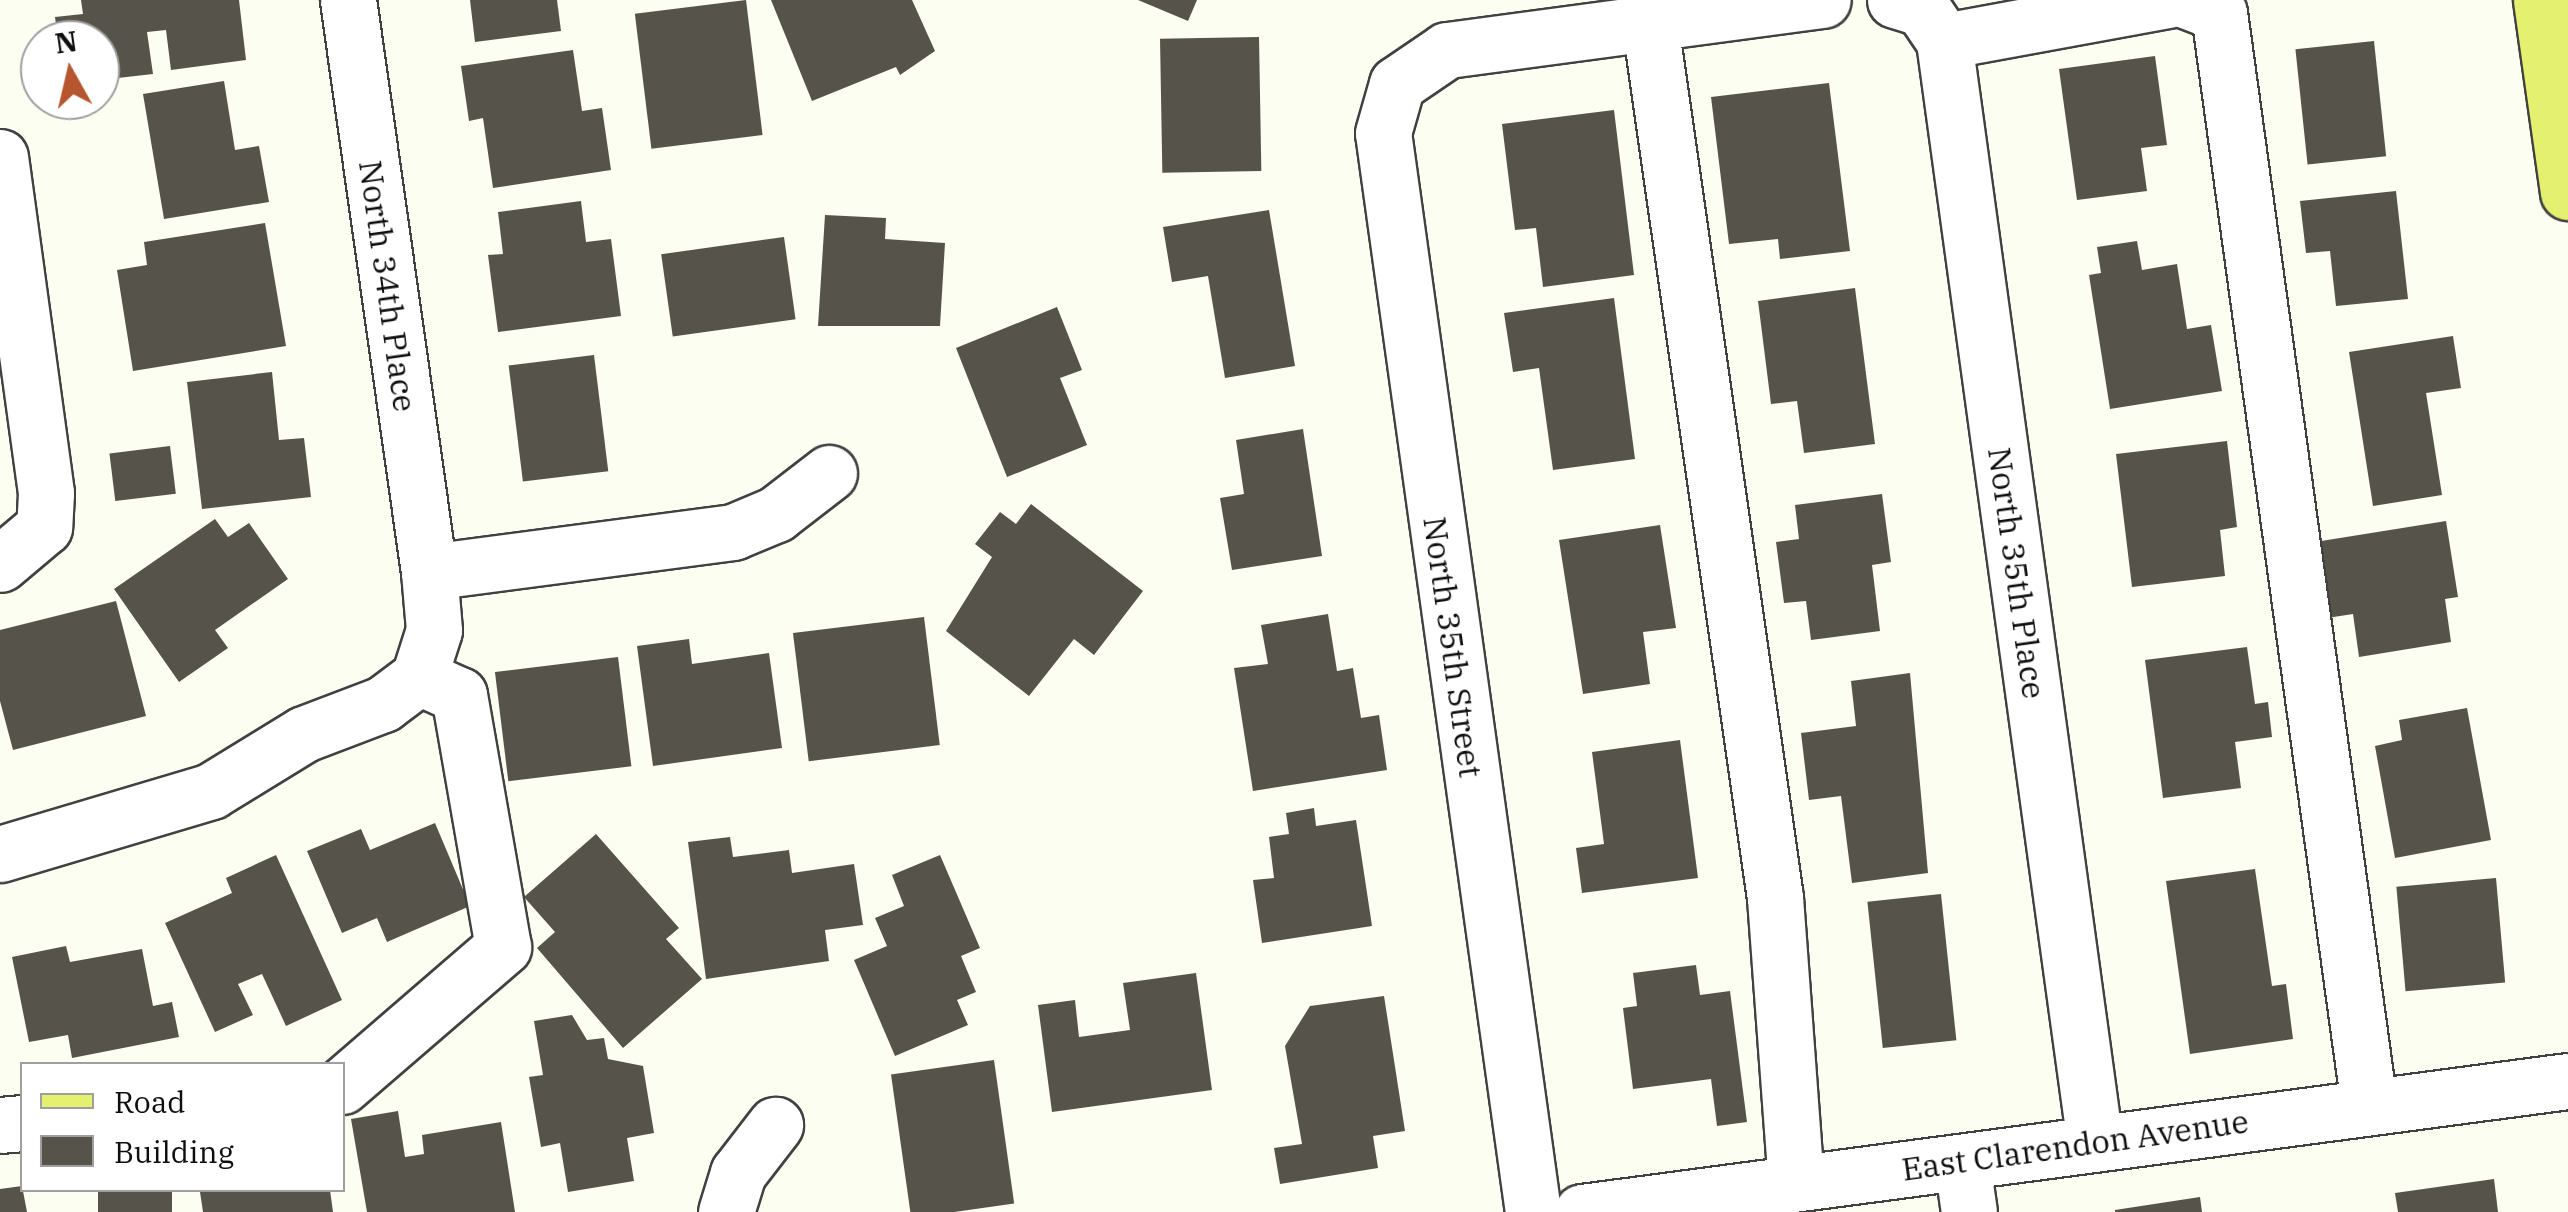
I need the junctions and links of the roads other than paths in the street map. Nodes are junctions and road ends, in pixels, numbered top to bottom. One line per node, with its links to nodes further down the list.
1 (348, 0): 13 (street, North 34th Place)
2 (1823, 0): 7 (street)
3 (2168, 0): 6 (street)
4 (2185, 0): 18 (street)
5 (2541, 0): 8 (main road)
6 (1920, 16): 20 (street, North 35th Place)
7 (1650, 25): 21 (street); 24 (street, North 35th Street)
8 (2562, 105): 10 (main road)
9 (0, 157): 12 (street)
10 (2568, 192)
11 (829, 473): 13 (street)
12 (0, 564)
13 (428, 572): 14 (street, North 34th Place)
14 (419, 677): 15 (street); 17 (street)
15 (0, 854)
16 (2568, 1081): 18 (street, East Clarendon Avenue)
17 (345, 1083)
18 (2369, 1105): 20 (street, East Clarendon Avenue)
19 (775, 1125): 23 (street)
20 (2095, 1143): 22 (street, East Clarendon Avenue)
21 (1796, 1181): 22 (street, East Clarendon Avenue); 25 (street, East Clarendon Avenue)
22 (1966, 1187)
23 (726, 1212)
24 (1533, 1212)
25 (1582, 1212)

